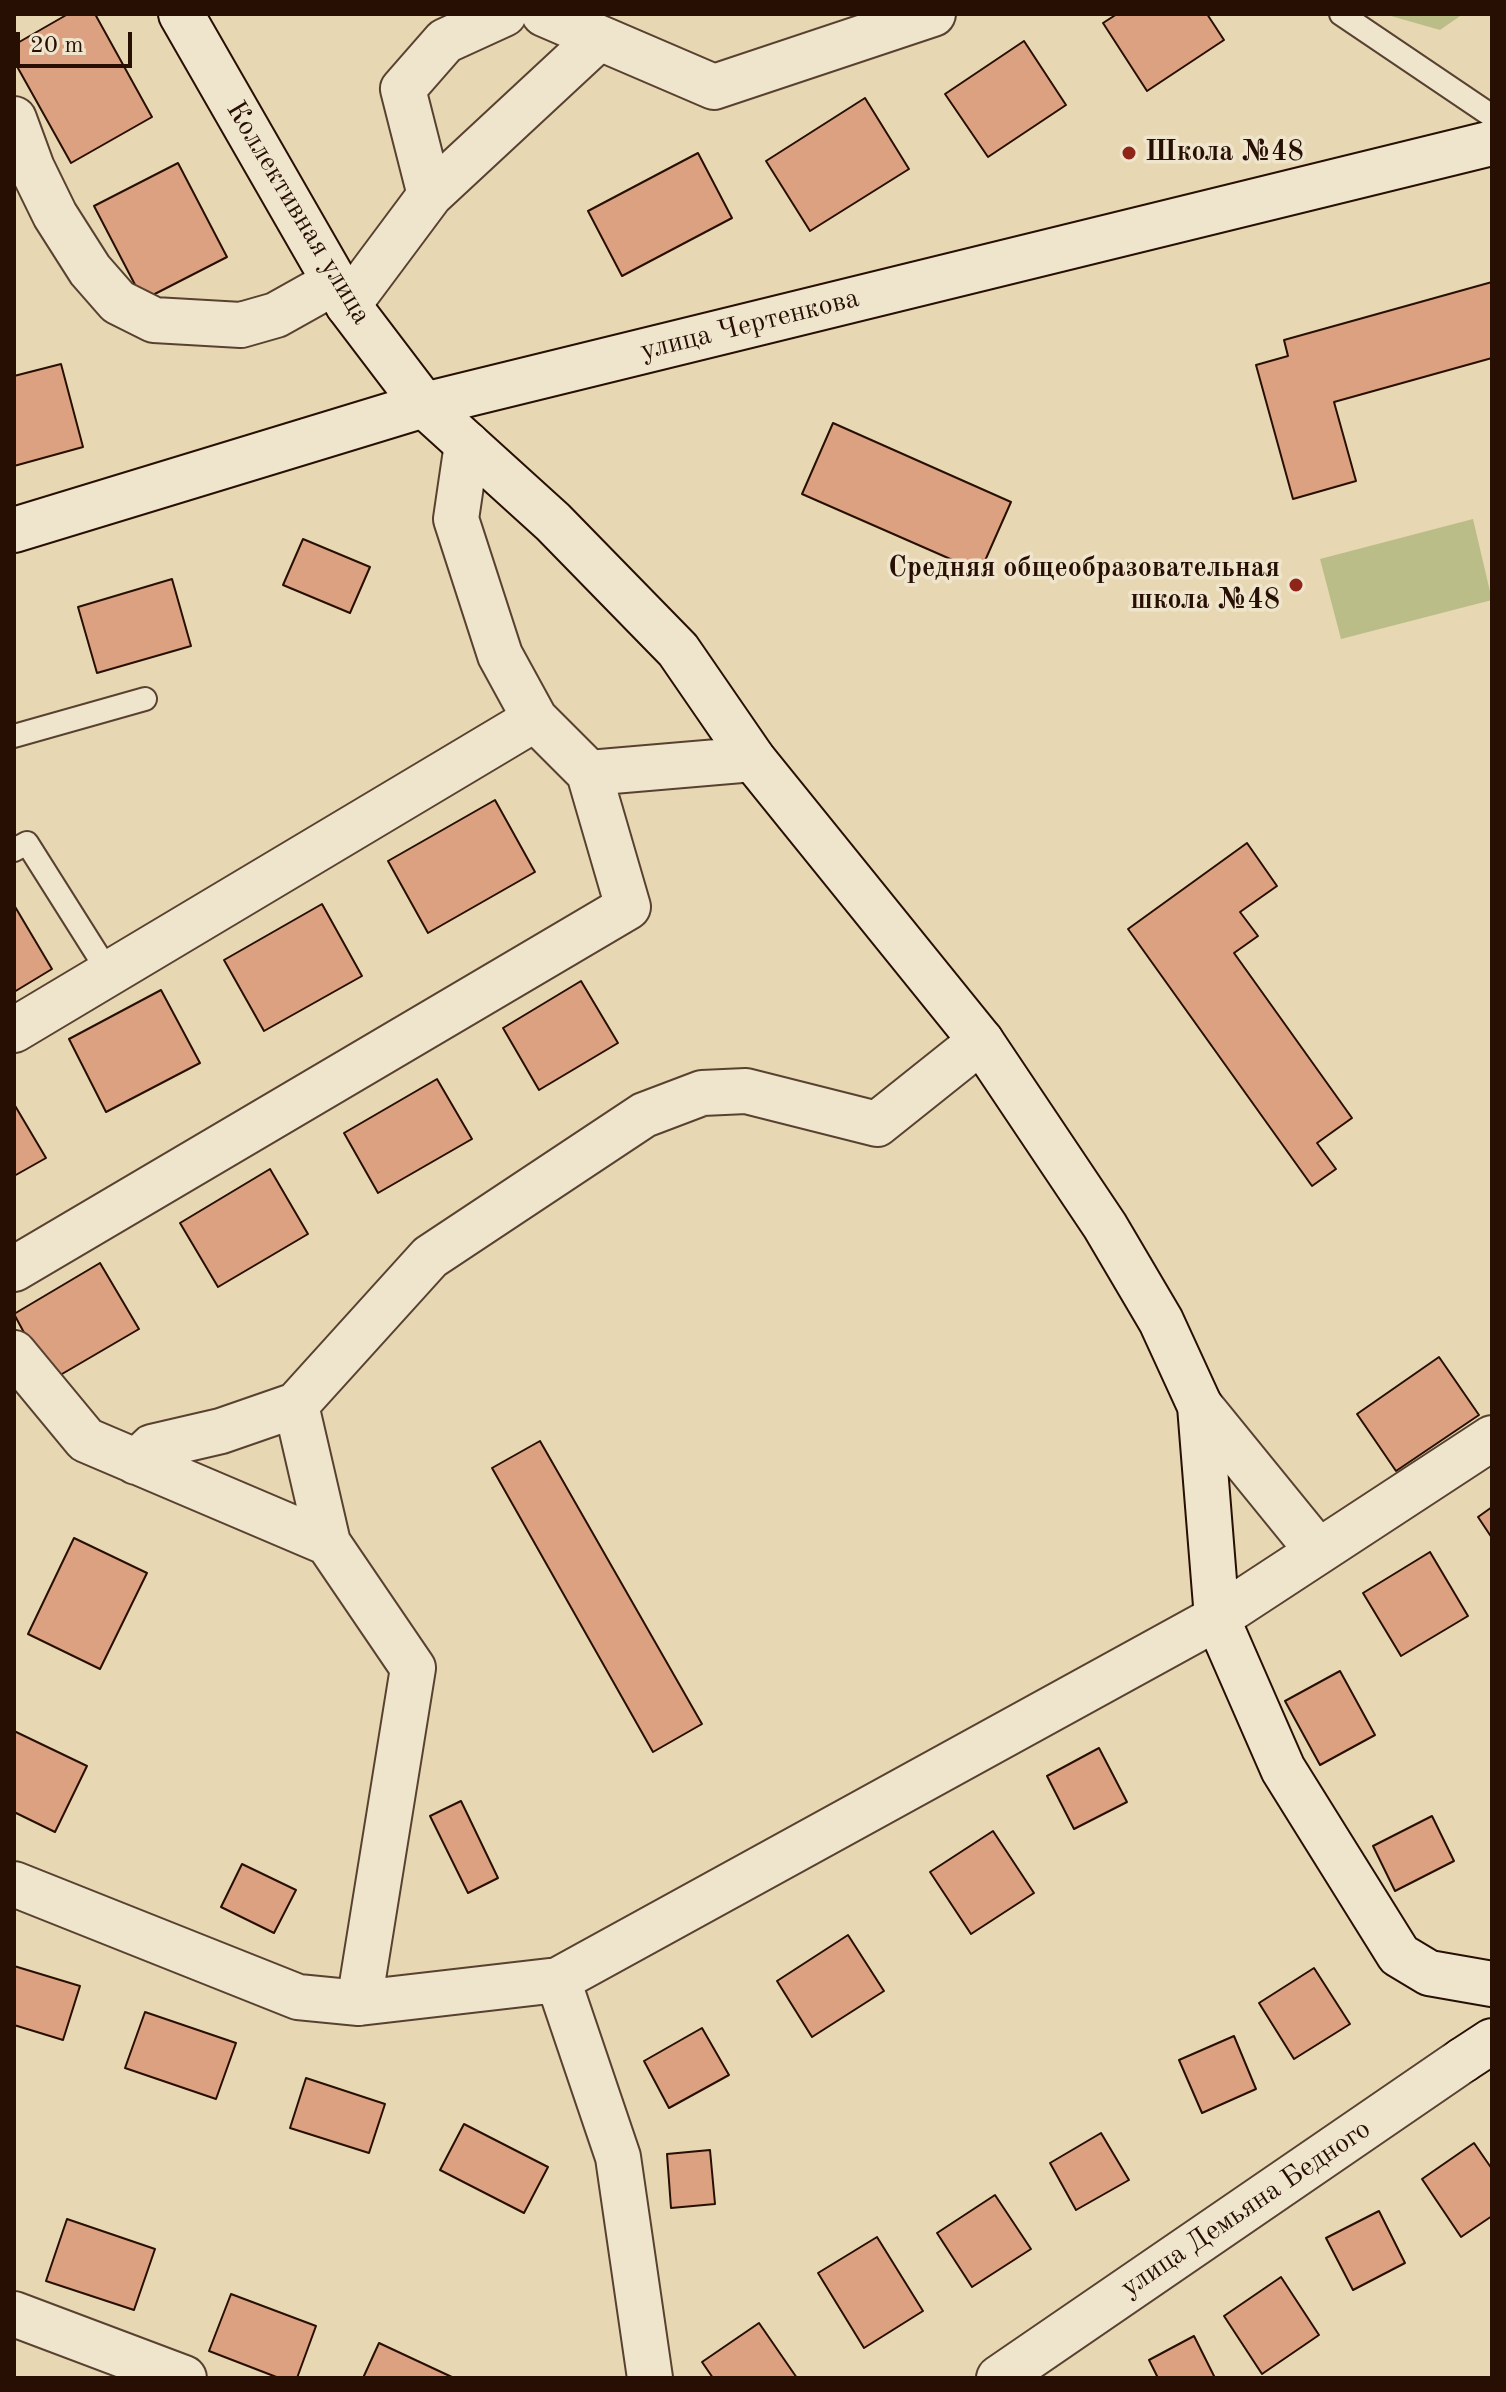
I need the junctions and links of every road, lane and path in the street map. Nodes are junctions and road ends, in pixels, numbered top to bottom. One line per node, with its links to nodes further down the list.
1 (181, 14): 11 (street, Коллективная улица)
2 (504, 14): 10 (street)
3 (544, 14): 6 (street)
4 (933, 14): 6 (street)
5 (1341, 14): 7 (lane)
6 (599, 38): 10 (street)
7 (1492, 116)
8 (14, 119): 11 (street)
9 (1492, 143): 12 (street, улица Чертенкова)
10 (430, 195): 11 (street)
11 (341, 294): 12 (street, Коллективная улица)
12 (424, 405): 13 (street, Коллективная улица); 14 (street, улица Чертенкова)
13 (467, 444): 16 (street); 18 (street, Коллективная улица)
14 (14, 530)
15 (145, 699): 17 (lane)
16 (535, 719): 19 (street); 21 (street)
17 (14, 736)
18 (753, 759): 19 (street); 23 (street, Коллективная улица)
19 (589, 773): 24 (street)
20 (14, 850): 21 (lane)
21 (109, 973): 22 (street)
22 (14, 1030)
23 (981, 1041): 26 (street); 27 (street, Коллективная улица)
24 (14, 1269)
25 (14, 1353): 29 (street)
26 (296, 1405): 29 (street); 30 (street)
27 (1200, 1406): 31 (street); 32 (street)
28 (1492, 1438): 31 (street)
29 (136, 1462): 30 (street)
30 (328, 1543): 36 (street)
31 (1318, 1551): 32 (street)
32 (1217, 1618): 34 (street); 35 (street)
33 (14, 1884): 36 (street)
34 (558, 1980): 36 (street); 40 (street)
35 (1492, 1984)
36 (359, 2003)
37 (1478, 2050): 41 (street, улица Демьяна Бедного)
38 (14, 2314): 39 (street)
39 (184, 2378)
40 (650, 2378)
41 (999, 2378)

